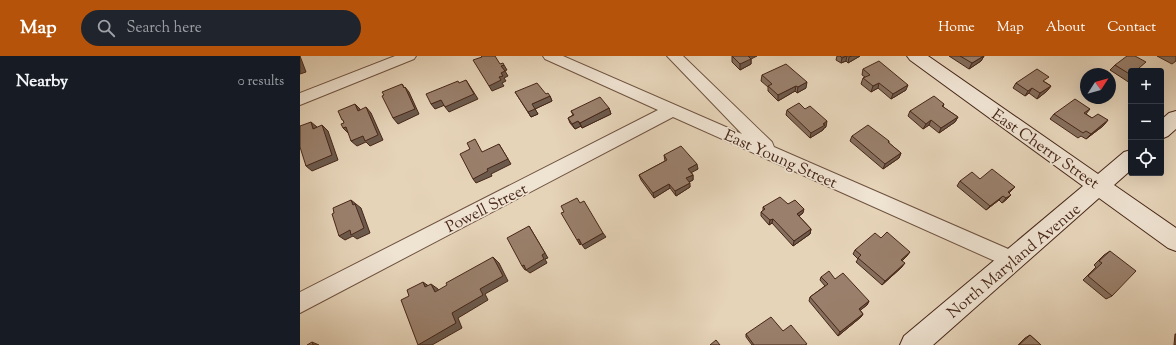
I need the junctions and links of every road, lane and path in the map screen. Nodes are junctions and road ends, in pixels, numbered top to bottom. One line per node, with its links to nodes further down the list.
1 (409, 56): 5 (street)
2 (550, 56): 6 (street, East Young Street)
3 (674, 56): 9 (street)
4 (916, 56): 11 (street, East Cherry Street)
5 (300, 99)
6 (672, 110): 9 (street, East Young Street); 14 (street, Powell Street)
7 (1176, 118): 8 (street)
8 (1164, 128)
9 (774, 155): 13 (street, East Young Street)
10 (1128, 161): 11 (street, North Maryland Avenue)
11 (1099, 186): 12 (street, East Cherry Street); 13 (street, North Maryland Avenue)
12 (1176, 241)
13 (1013, 260): 15 (street, North Maryland Avenue)
14 (300, 303)
15 (913, 345)

